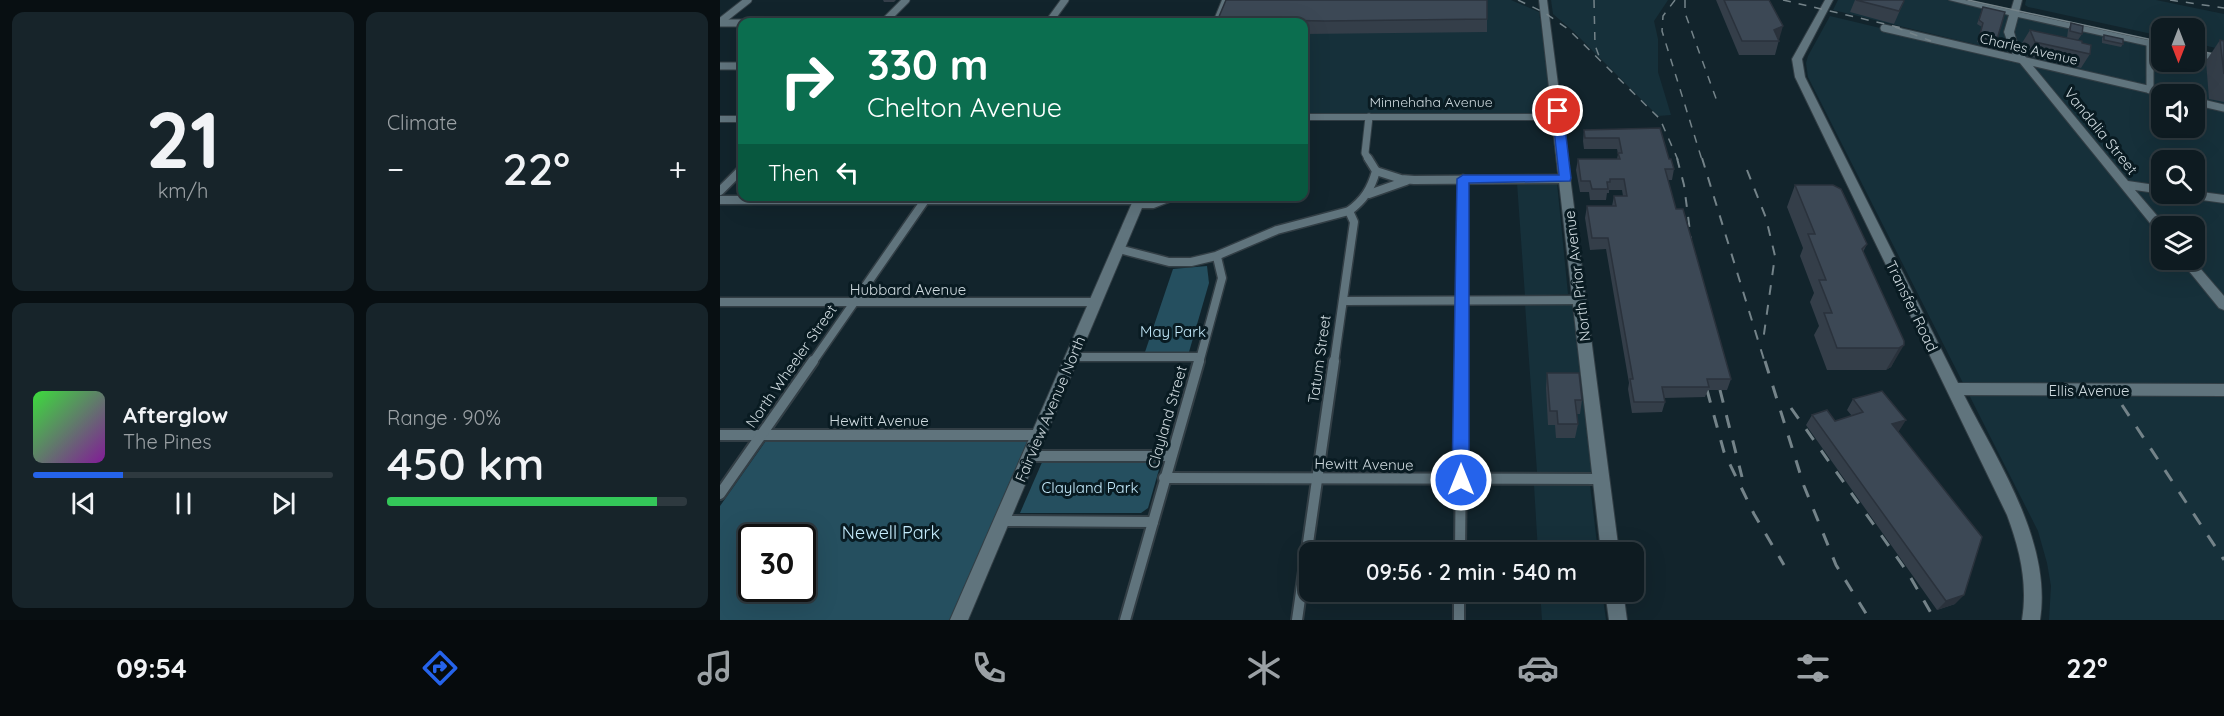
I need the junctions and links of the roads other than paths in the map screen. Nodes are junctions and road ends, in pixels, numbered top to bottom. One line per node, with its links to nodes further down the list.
1 (748, 0): 13 (street)
2 (906, 0): 10 (street)
3 (1065, 0): 11 (street)
4 (1226, 0): 12 (street)
5 (1543, 0): 32 (street, North Prior Avenue)
6 (1829, 0): 66 (street, Transfer Road)
7 (1953, 0): 9 (street)
8 (1989, 0): 9 (street)
9 (2017, 6): 16 (street); 17 (street); 21 (street, Vandalia Street)
10 (888, 18)
11 (1052, 18)
12 (1219, 18)
13 (720, 23): 14 (street)
14 (738, 23)
15 (1884, 28): 21 (street, Charles Avenue)
16 (2151, 35)
17 (2150, 43): 27 (street)
18 (2205, 47): 19 (street)
19 (2224, 51)
20 (2205, 55): 22 (street)
21 (2021, 59): 25 (street, Charles Avenue); 26 (street, Vandalia Street)
22 (2224, 59)
23 (720, 66): 24 (street)
24 (738, 66)
25 (2055, 67): 26 (street); 27 (street, Charles Avenue)
26 (2039, 81): 40 (street, Vandalia Street)
27 (2150, 90)
28 (2205, 104): 29 (street)
29 (2224, 108)
30 (1308, 117): 31 (street, Minnehaha Avenue)
31 (1369, 117): 32 (street, Minnehaha Avenue); 35 (street)
32 (1558, 117): 37 (street, North Prior Avenue)
33 (720, 119): 34 (street)
34 (738, 119)
35 (1376, 171): 39 (street); 43 (street)
36 (738, 173): 42 (street)
37 (1566, 178): 38 (street); 58 (street, North Prior Avenue)
38 (1463, 179): 39 (street); 57 (street)
39 (1414, 180): 43 (street)
40 (2123, 184): 41 (street); 53 (street, Vandalia Street)
41 (2151, 188)
42 (720, 191)
43 (1369, 194): 52 (street)
44 (2205, 196): 45 (street)
45 (2224, 199)
46 (720, 200): 47 (street)
47 (738, 200)
48 (925, 201): 61 (street, North Wheeler Street)
49 (1139, 201): 54 (street, Fairview Avenue North)
50 (1142, 201): 51 (street)
51 (1160, 201)
52 (1349, 211): 55 (street); 59 (street, Tatum Street)
53 (2151, 217)
54 (1119, 249): 55 (street); 62 (street, Fairview Avenue North)
55 (1217, 257): 65 (street, Clayland Street)
56 (2194, 270): 63 (street)
57 (1462, 300): 58 (street); 59 (street); 76 (street)
58 (1580, 300): 75 (street, North Prior Avenue)
59 (1343, 301): 74 (street, Tatum Street)
60 (720, 302): 61 (street, Hubbard Avenue)
61 (854, 302): 62 (street, Hubbard Avenue); 69 (street, North Wheeler Street)
62 (1096, 302): 64 (street, Fairview Avenue North)
63 (2224, 305)
64 (1072, 357): 65 (street); 70 (street, Fairview Avenue North)
65 (1200, 357): 72 (street, Clayland Street)
66 (1954, 389): 67 (street, Ellis Avenue); 89 (street, Transfer Road)
67 (2224, 390)
68 (720, 435): 69 (street, Hewitt Avenue)
69 (761, 435): 70 (street, Hewitt Avenue); 77 (street, North Wheeler Street)
70 (1039, 435): 71 (street, Fairview Avenue North)
71 (1030, 456): 72 (street); 78 (street, Fairview Avenue North)
72 (1171, 456): 73 (street, Clayland Street)
73 (1164, 478): 74 (street, Hewitt Avenue); 79 (street, Clayland Street)
74 (1318, 479): 76 (street, Hewitt Avenue); 86 (street, Tatum Street)
75 (1600, 479): 76 (street, Hewitt Avenue); 81 (street, North Prior Avenue)
76 (1461, 480): 80 (street)
77 (720, 494)
78 (1002, 521): 79 (street); 84 (street, Fairview Avenue North)
79 (1153, 522): 85 (street, Clayland Street)
80 (1460, 542)
81 (1609, 542)
82 (1460, 602): 87 (street)
83 (1616, 602): 88 (street)
84 (959, 620)
85 (1125, 620)
86 (1297, 620)
87 (1459, 620)
88 (1618, 620)
89 (2031, 620)

